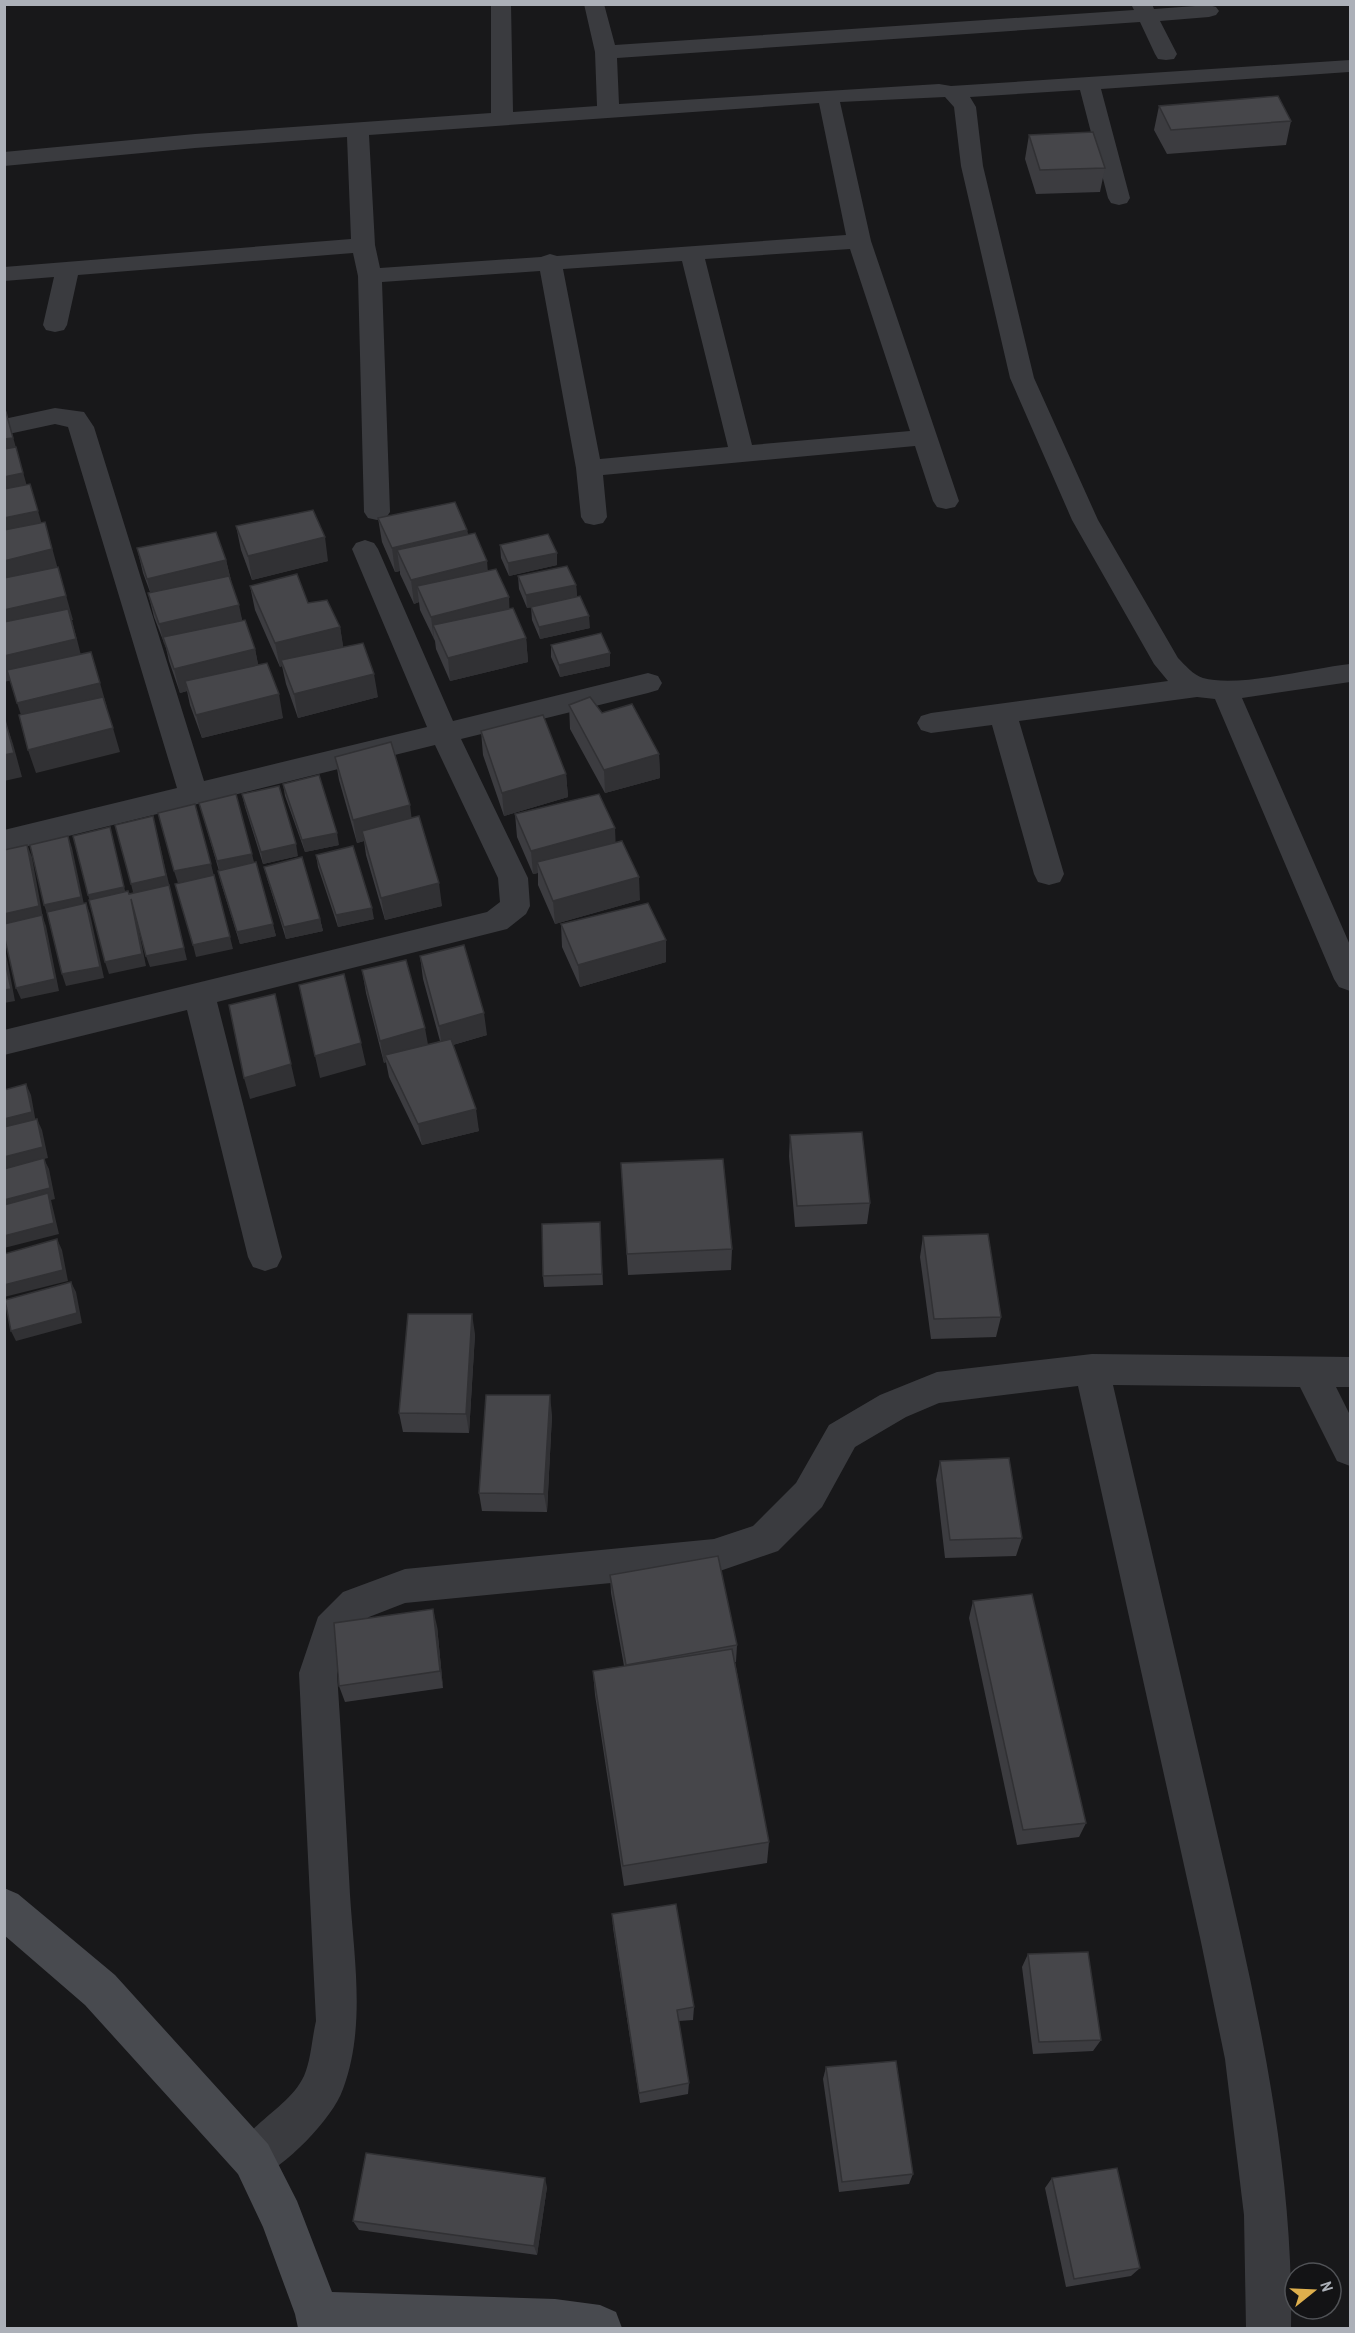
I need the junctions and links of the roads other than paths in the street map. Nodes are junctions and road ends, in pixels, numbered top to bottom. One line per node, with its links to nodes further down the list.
1 (501, 4): 12 (street)
2 (594, 4): 5 (street)
3 (1144, 10): 4 (street); 5 (street); 6 (street)
4 (1209, 11)
5 (606, 52): 11 (street)
6 (1166, 54)
7 (1348, 66): 8 (street)
8 (1089, 83): 9 (street); 15 (street)
9 (951, 92): 10 (street); 34 (street)
10 (828, 96): 11 (street); 16 (street)
11 (608, 112): 12 (street)
12 (502, 119): 13 (street)
13 (358, 129): 14 (street); 17 (street)
14 (4, 159)
15 (1119, 198)
16 (859, 241): 18 (street); 25 (street)
17 (363, 245): 20 (street); 22 (street)
18 (692, 252): 19 (street); 26 (street)
19 (550, 261): 22 (street); 27 (street)
20 (67, 271): 21 (street); 23 (street)
21 (4, 274)
22 (370, 276): 29 (street)
23 (55, 325)
24 (4, 427): 38 (street)
25 (926, 437): 26 (street); 28 (street)
26 (742, 454): 27 (street)
27 (590, 468): 30 (street)
28 (946, 501)
29 (377, 512)
30 (594, 517)
31 (365, 549): 37 (street)
32 (1350, 673): 34 (street)
33 (648, 683): 37 (street)
34 (1212, 689): 35 (street); 41 (street)
35 (1003, 715): 36 (street); 40 (street)
36 (931, 723)
37 (444, 734): 38 (street); 42 (street)
38 (194, 795): 39 (street)
39 (4, 841)
40 (1049, 874)
41 (1350, 979)
42 (199, 994): 43 (street); 44 (street)
43 (4, 1042)
44 (265, 1257)
45 (1092, 1369): 46 (street); 50 (street); 53 (street)
46 (1310, 1372): 47 (street); 48 (street)
47 (1350, 1372)
48 (1350, 1450)
49 (4, 1908): 50 (street)
50 (253, 2159): 51 (street)
51 (319, 2321): 52 (street)
52 (600, 2328)
53 (1269, 2328)

